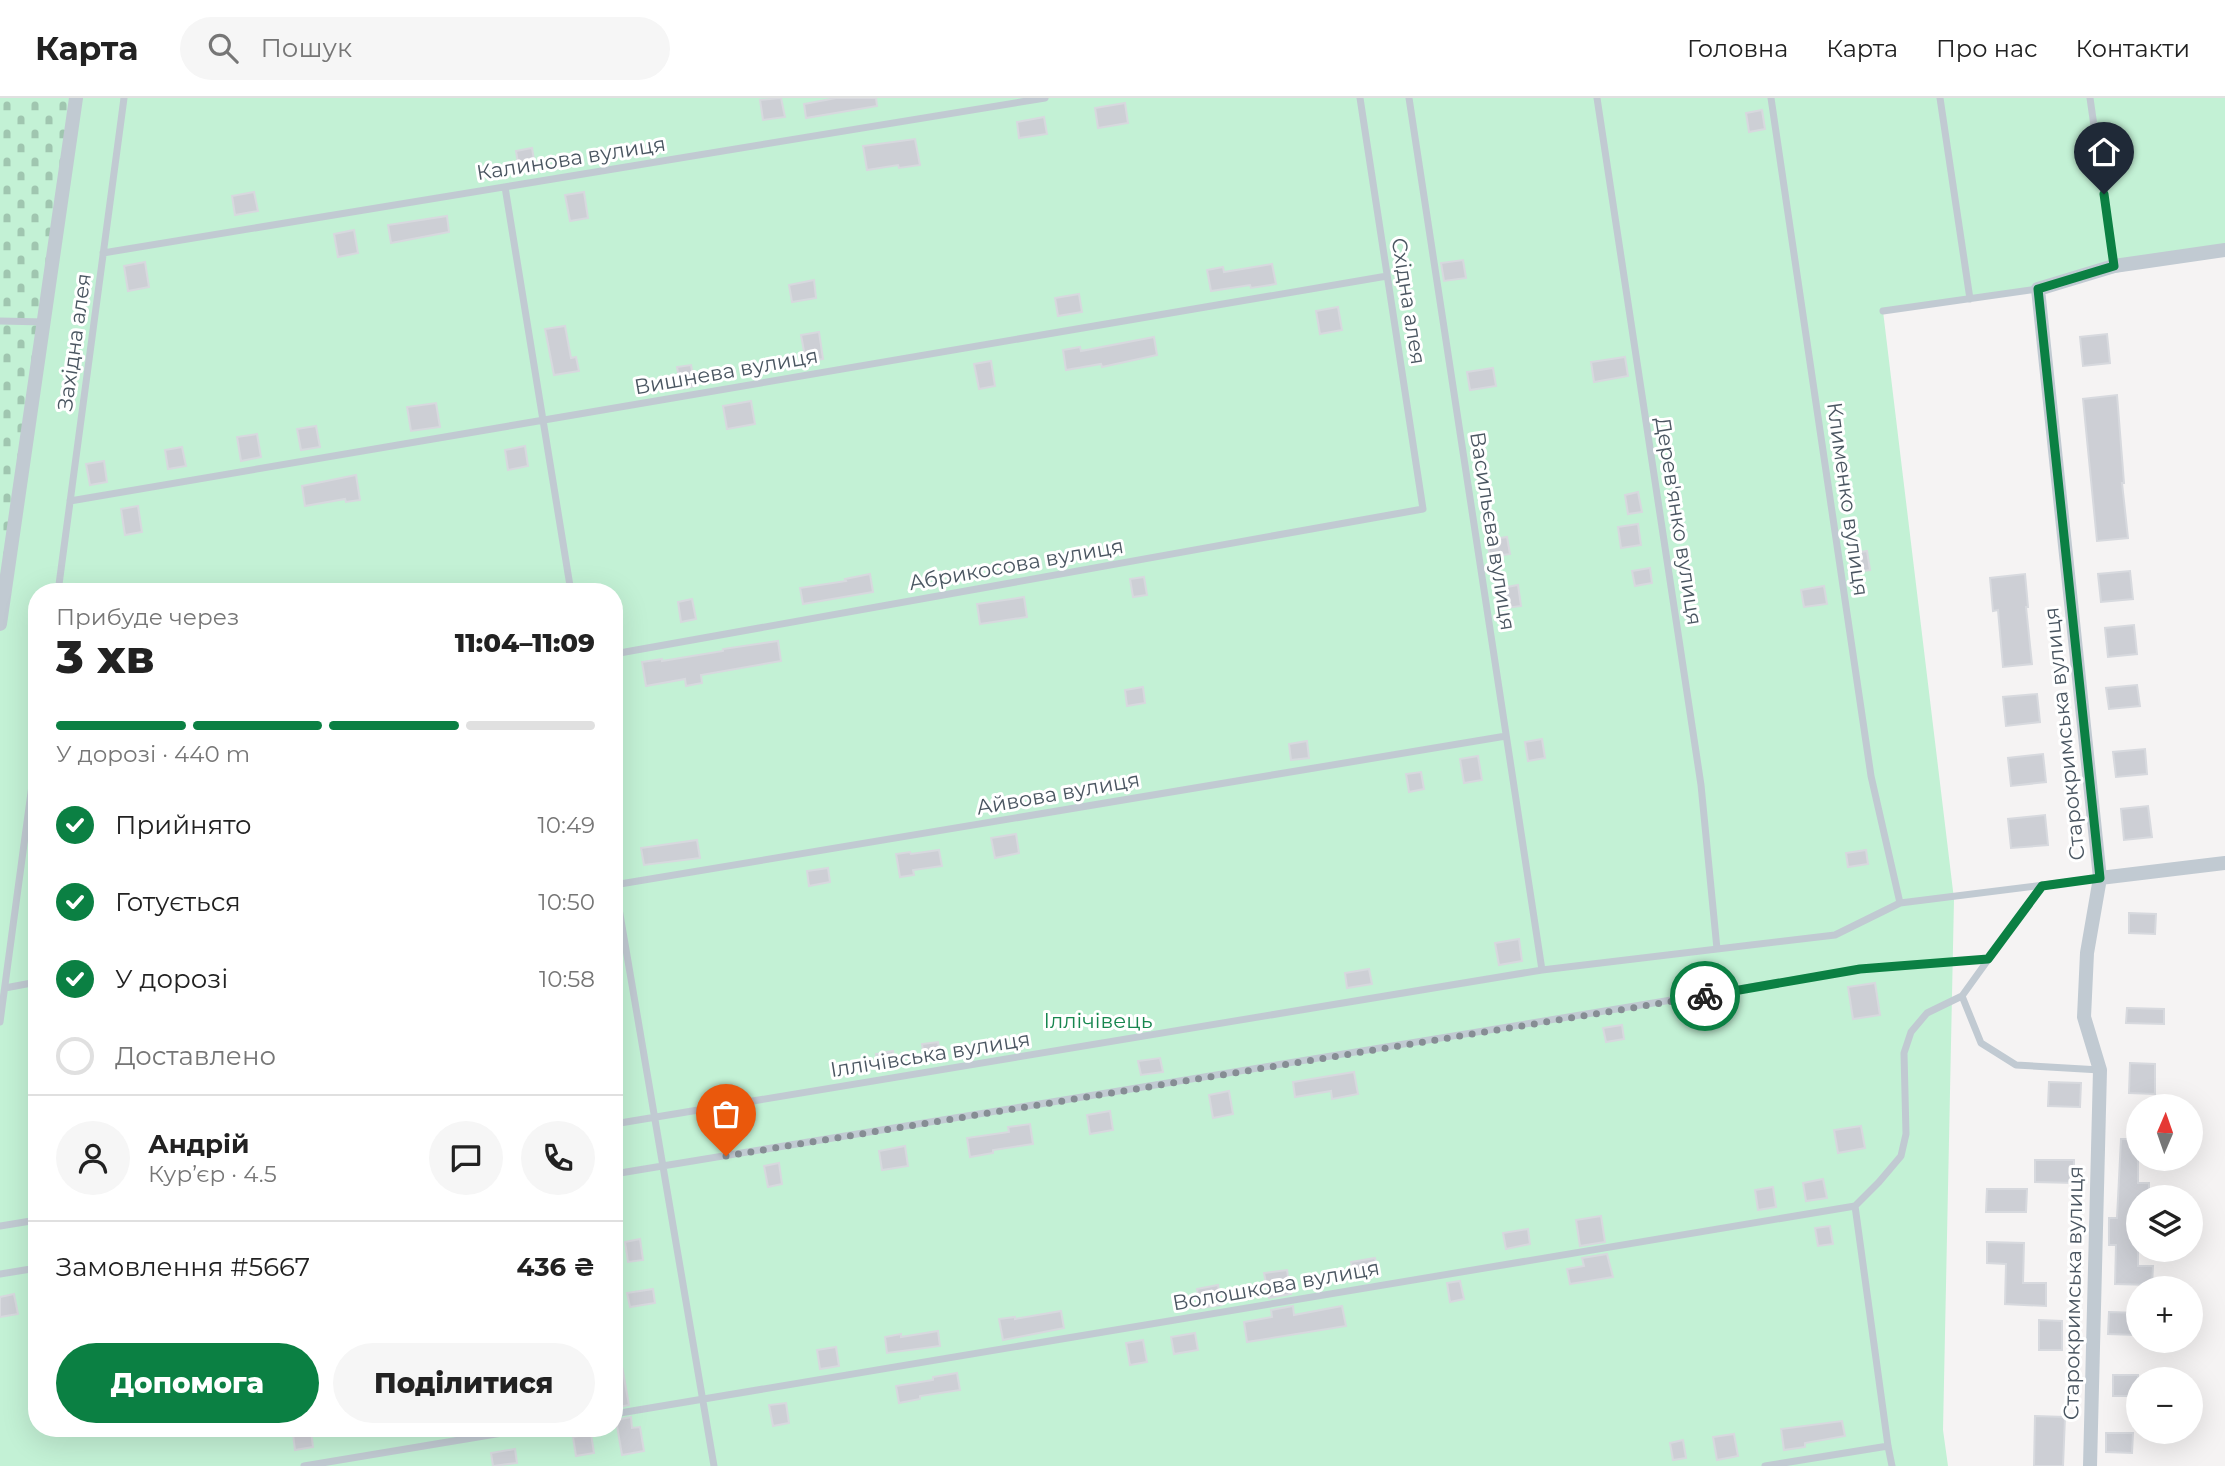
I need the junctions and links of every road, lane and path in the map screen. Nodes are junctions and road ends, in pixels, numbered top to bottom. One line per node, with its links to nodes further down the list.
1 (76, 98): 19 (street)
2 (124, 98): 12 (lane, Західна алея)
3 (1045, 98): 10 (lane, Калинова вулиця)
4 (1360, 98): 14 (lane, Східна алея)
5 (1409, 98): 27 (lane, Васильєва вулиця)
6 (1597, 98): 35 (lane, Дерев'янко вулиця)
7 (1771, 98): 33 (lane, Клименко вулиця)
8 (1940, 98): 16 (lane)
9 (2090, 98): 13 (lane)
10 (505, 187): 12 (lane, Калинова вулиця); 20 (lane)
11 (2225, 250): 13 (street)
12 (103, 253): 21 (lane, Західна алея)
13 (2114, 266): 15 (street)
14 (1387, 276): 20 (lane, Вишнева вулиця); 22 (lane, Східна алея)
15 (2038, 289): 16 (lane); 30 (street, Старокримська вулиця)
16 (1970, 299): 17 (lane)
17 (1883, 311)
18 (0, 321): 19 (lane)
19 (45, 322): 25 (street)
20 (545, 420): 21 (lane, Вишнева вулиця); 24 (lane)
21 (70, 501): 23 (lane, Західна алея)
22 (1423, 509): 26 (lane, Абрикосова вулиця)
23 (59, 583)
24 (570, 583)
25 (0, 624)
26 (623, 651)
27 (1506, 736): 31 (lane, Айвова вулиця); 37 (lane, Васильєва вулиця)
28 (28, 816): 39 (lane)
29 (2225, 863): 30 (street)
30 (2100, 878): 32 (lane, Іллічівська вулиця); 42 (street, Старокримська вулиця)
31 (623, 884)
32 (2042, 886): 33 (lane, Іллічівська вулиця); 36 (lane)
33 (1899, 903): 35 (lane, Іллічівська вулиця)
34 (623, 931): 43 (lane)
35 (1717, 949): 37 (lane, Іллічівська вулиця)
36 (1988, 959): 40 (lane); 45 (lane)
37 (1542, 970): 43 (lane, Іллічівська вулиця)
38 (28, 984): 39 (lane)
39 (5, 988): 41 (lane)
40 (1962, 996): 42 (lane); 47 (lane)
41 (0, 1022)
42 (2100, 1070): 60 (street, Старокримська вулиця)
43 (655, 1117): 44 (lane, Іллічівська вулиця); 45 (lane)
44 (623, 1122)
45 (663, 1167): 46 (lane); 52 (lane)
46 (623, 1173)
47 (1855, 1206): 52 (lane, Волошкова вулиця); 55 (lane)
48 (28, 1221): 49 (lane)
49 (0, 1226)
50 (28, 1269): 51 (lane)
51 (0, 1274)
52 (703, 1400): 53 (lane, Волошкова вулиця); 57 (lane)
53 (623, 1413)
54 (479, 1437): 56 (lane)
55 (1888, 1446): 58 (lane); 59 (lane)
56 (304, 1466)
57 (714, 1466)
58 (1765, 1466)
59 (1892, 1466)
60 (2090, 1466)

